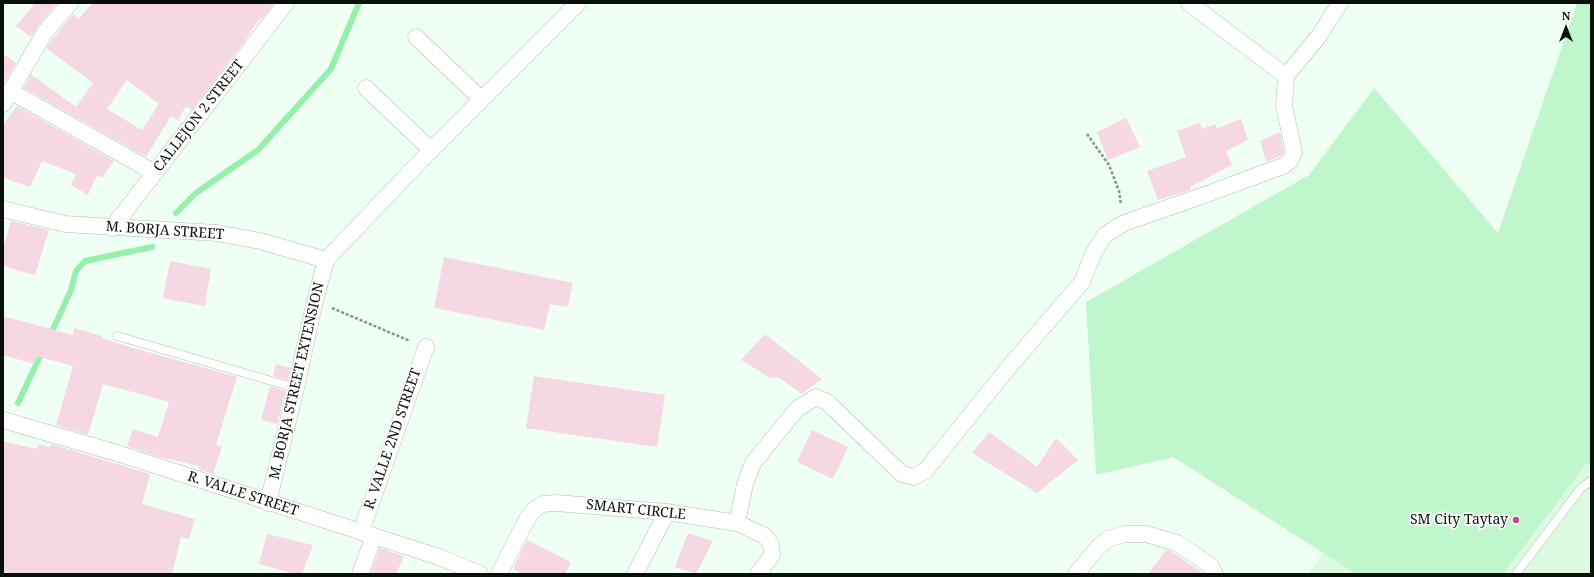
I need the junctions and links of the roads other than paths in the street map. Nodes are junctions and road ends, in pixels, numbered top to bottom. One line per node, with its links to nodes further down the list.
1 (70, 3): 9 (street)
2 (286, 3): 12 (street, CALLEJON 2 STREET)
3 (578, 3): 10 (street)
4 (1189, 3): 7 (street)
5 (1340, 3): 7 (street)
6 (416, 37): 10 (street)
7 (1286, 76): 23 (street)
8 (366, 88): 11 (street)
9 (7, 97): 12 (street)
10 (481, 99): 11 (street)
11 (431, 150): 15 (street)
12 (155, 173): 14 (street, CALLEJON 2 STREET)
13 (3, 209): 14 (street, M. BORJA STREET)
14 (112, 228): 15 (street, M. BORJA STREET)
15 (326, 260): 18 (street, M. BORJA STREET EXTENSION)
16 (117, 336): 18 (lane)
17 (426, 347): 24 (street, R. VALLE 2ND STREET)
18 (296, 388): 21 (street, M. BORJA STREET EXTENSION)
19 (3, 420): 21 (street, R. VALLE STREET)
20 (1591, 482): 32 (lane)
21 (268, 503): 24 (street, R. VALLE STREET)
22 (667, 512): 23 (street, SMART CIRCLE); 27 (street, SMART CIRCLE); 28 (street)
23 (737, 523): 29 (street, SMART CIRCLE)
24 (368, 534): 25 (street, R. VALLE 2ND STREET); 26 (street, R. VALLE STREET)
25 (360, 574)
26 (480, 574)
27 (499, 574)
28 (635, 574)
29 (758, 574)
30 (1076, 574): 31 (street)
31 (1216, 574)
32 (1516, 574)

